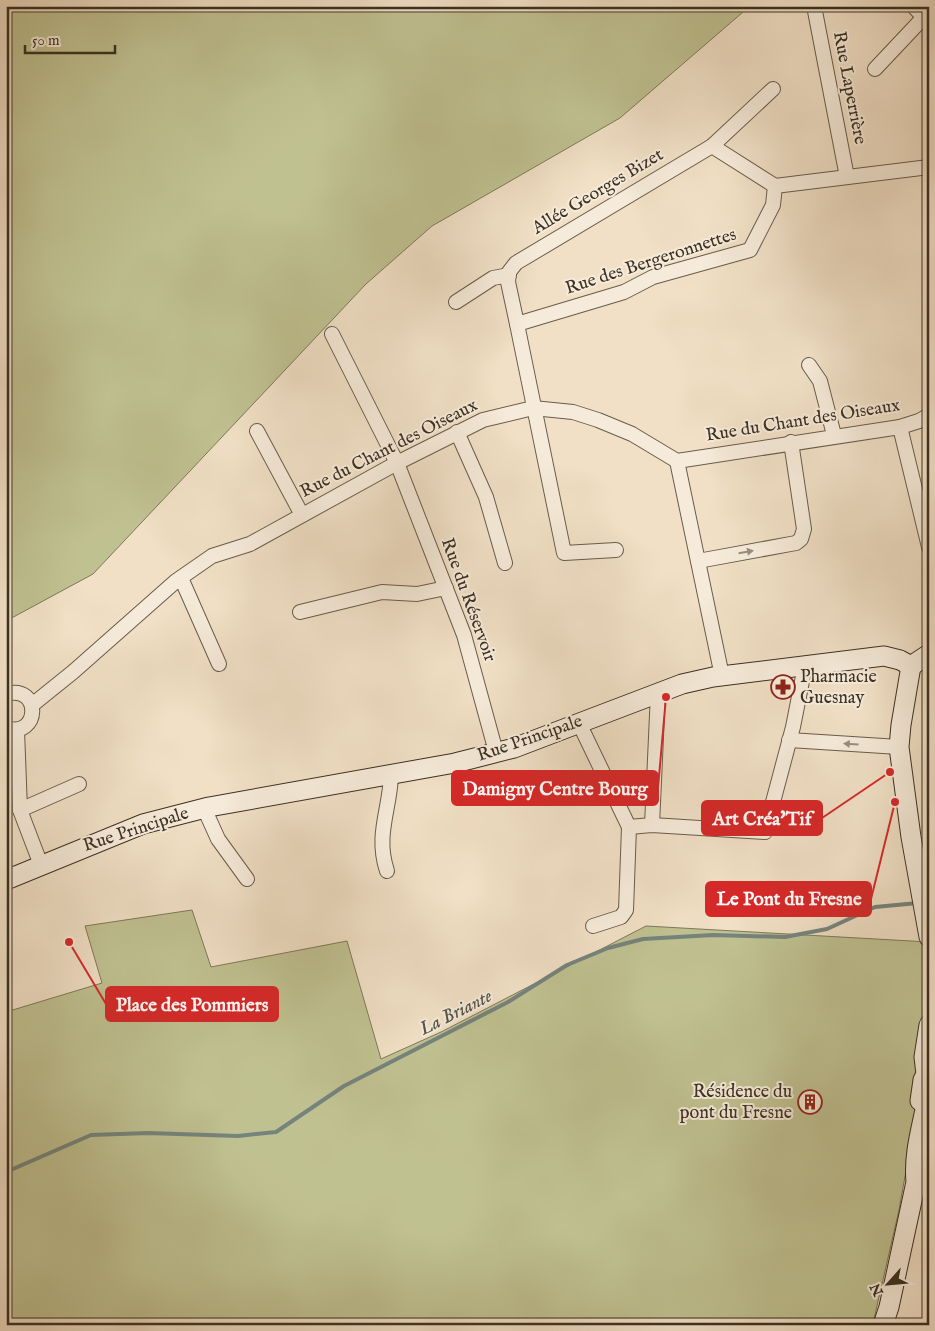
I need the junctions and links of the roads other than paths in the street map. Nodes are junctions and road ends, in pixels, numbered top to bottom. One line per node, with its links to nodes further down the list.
1 (814, 6): 8 (street, Rue Laperrière)
2 (913, 6): 3 (street)
3 (926, 20): 4 (street)
4 (875, 69)
5 (773, 89): 6 (street, Allée Georges Bizet)
6 (712, 146): 9 (street); 10 (street, Allée Georges Bizet)
7 (929, 167): 8 (street)
8 (847, 177): 9 (street)
9 (775, 186): 12 (street, Rue des Bergeronnettes)
10 (509, 276): 11 (street); 12 (street)
11 (456, 302)
12 (517, 324): 15 (street)
13 (332, 334): 23 (street, Rue du Réservoir)
14 (809, 365): 20 (street)
15 (533, 408): 19 (street, Rue du Chant des Oiseaux); 22 (street, Rue du Chant des Oiseaux); 26 (street)
16 (929, 415): 17 (street, Rue du Chant des Oiseaux)
17 (900, 427): 20 (street, Rue du Chant des Oiseaux); 25 (street)
18 (257, 431): 24 (street)
19 (457, 432): 23 (street, Rue du Chant des Oiseaux); 28 (street)
20 (834, 435): 21 (street, Rue du Chant des Oiseaux)
21 (791, 442): 22 (street, Rue du Chant des Oiseaux); 27 (street, one-way to 21)
22 (677, 461): 27 (street)
23 (397, 463): 24 (street, Rue du Chant des Oiseaux); 30 (street, Rue du Réservoir)
24 (302, 515): 29 (street, Rue du Chant des Oiseaux)
25 (929, 546)
26 (616, 550)
27 (698, 561): 36 (street)
28 (505, 563)
29 (181, 578): 33 (street); 39 (street, Rue du Chant des Oiseaux)
30 (446, 588): 31 (street); 44 (street, Rue du Réservoir)
31 (300, 612)
32 (929, 654): 35 (street)
33 (219, 664)
34 (806, 666): 35 (street, Rue Principale); 36 (street, Rue Principale); 42 (street)
35 (911, 666): 43 (street)
36 (722, 676): 38 (street, Rue Principale)
37 (7, 693): 39 (street)
38 (658, 693): 40 (street, Rue Principale); 49 (street)
39 (32, 705): 41 (street)
40 (579, 723): 44 (street, Rue Principale); 50 (street)
41 (12, 729): 48 (street)
42 (789, 740): 43 (street, one-way to 42); 49 (street)
43 (900, 747): 56 (street)
44 (496, 752): 45 (street, Rue Principale)
45 (391, 775): 47 (street, Rue Principale); 52 (street)
46 (79, 784): 48 (street)
47 (204, 808): 51 (street, Rue Principale); 53 (street)
48 (20, 810): 51 (street)
49 (652, 825): 50 (street)
50 (629, 827): 55 (street)
51 (41, 865): 54 (street, Rue Principale)
52 (387, 871)
53 (247, 879)
54 (6, 880)
55 (593, 926)
56 (927, 929)
57 (929, 1025): 58 (street)
58 (928, 1075): 59 (street)
59 (924, 1139): 60 (street)
60 (920, 1176): 61 (street); 62 (street)
61 (878, 1325)
62 (883, 1325)

